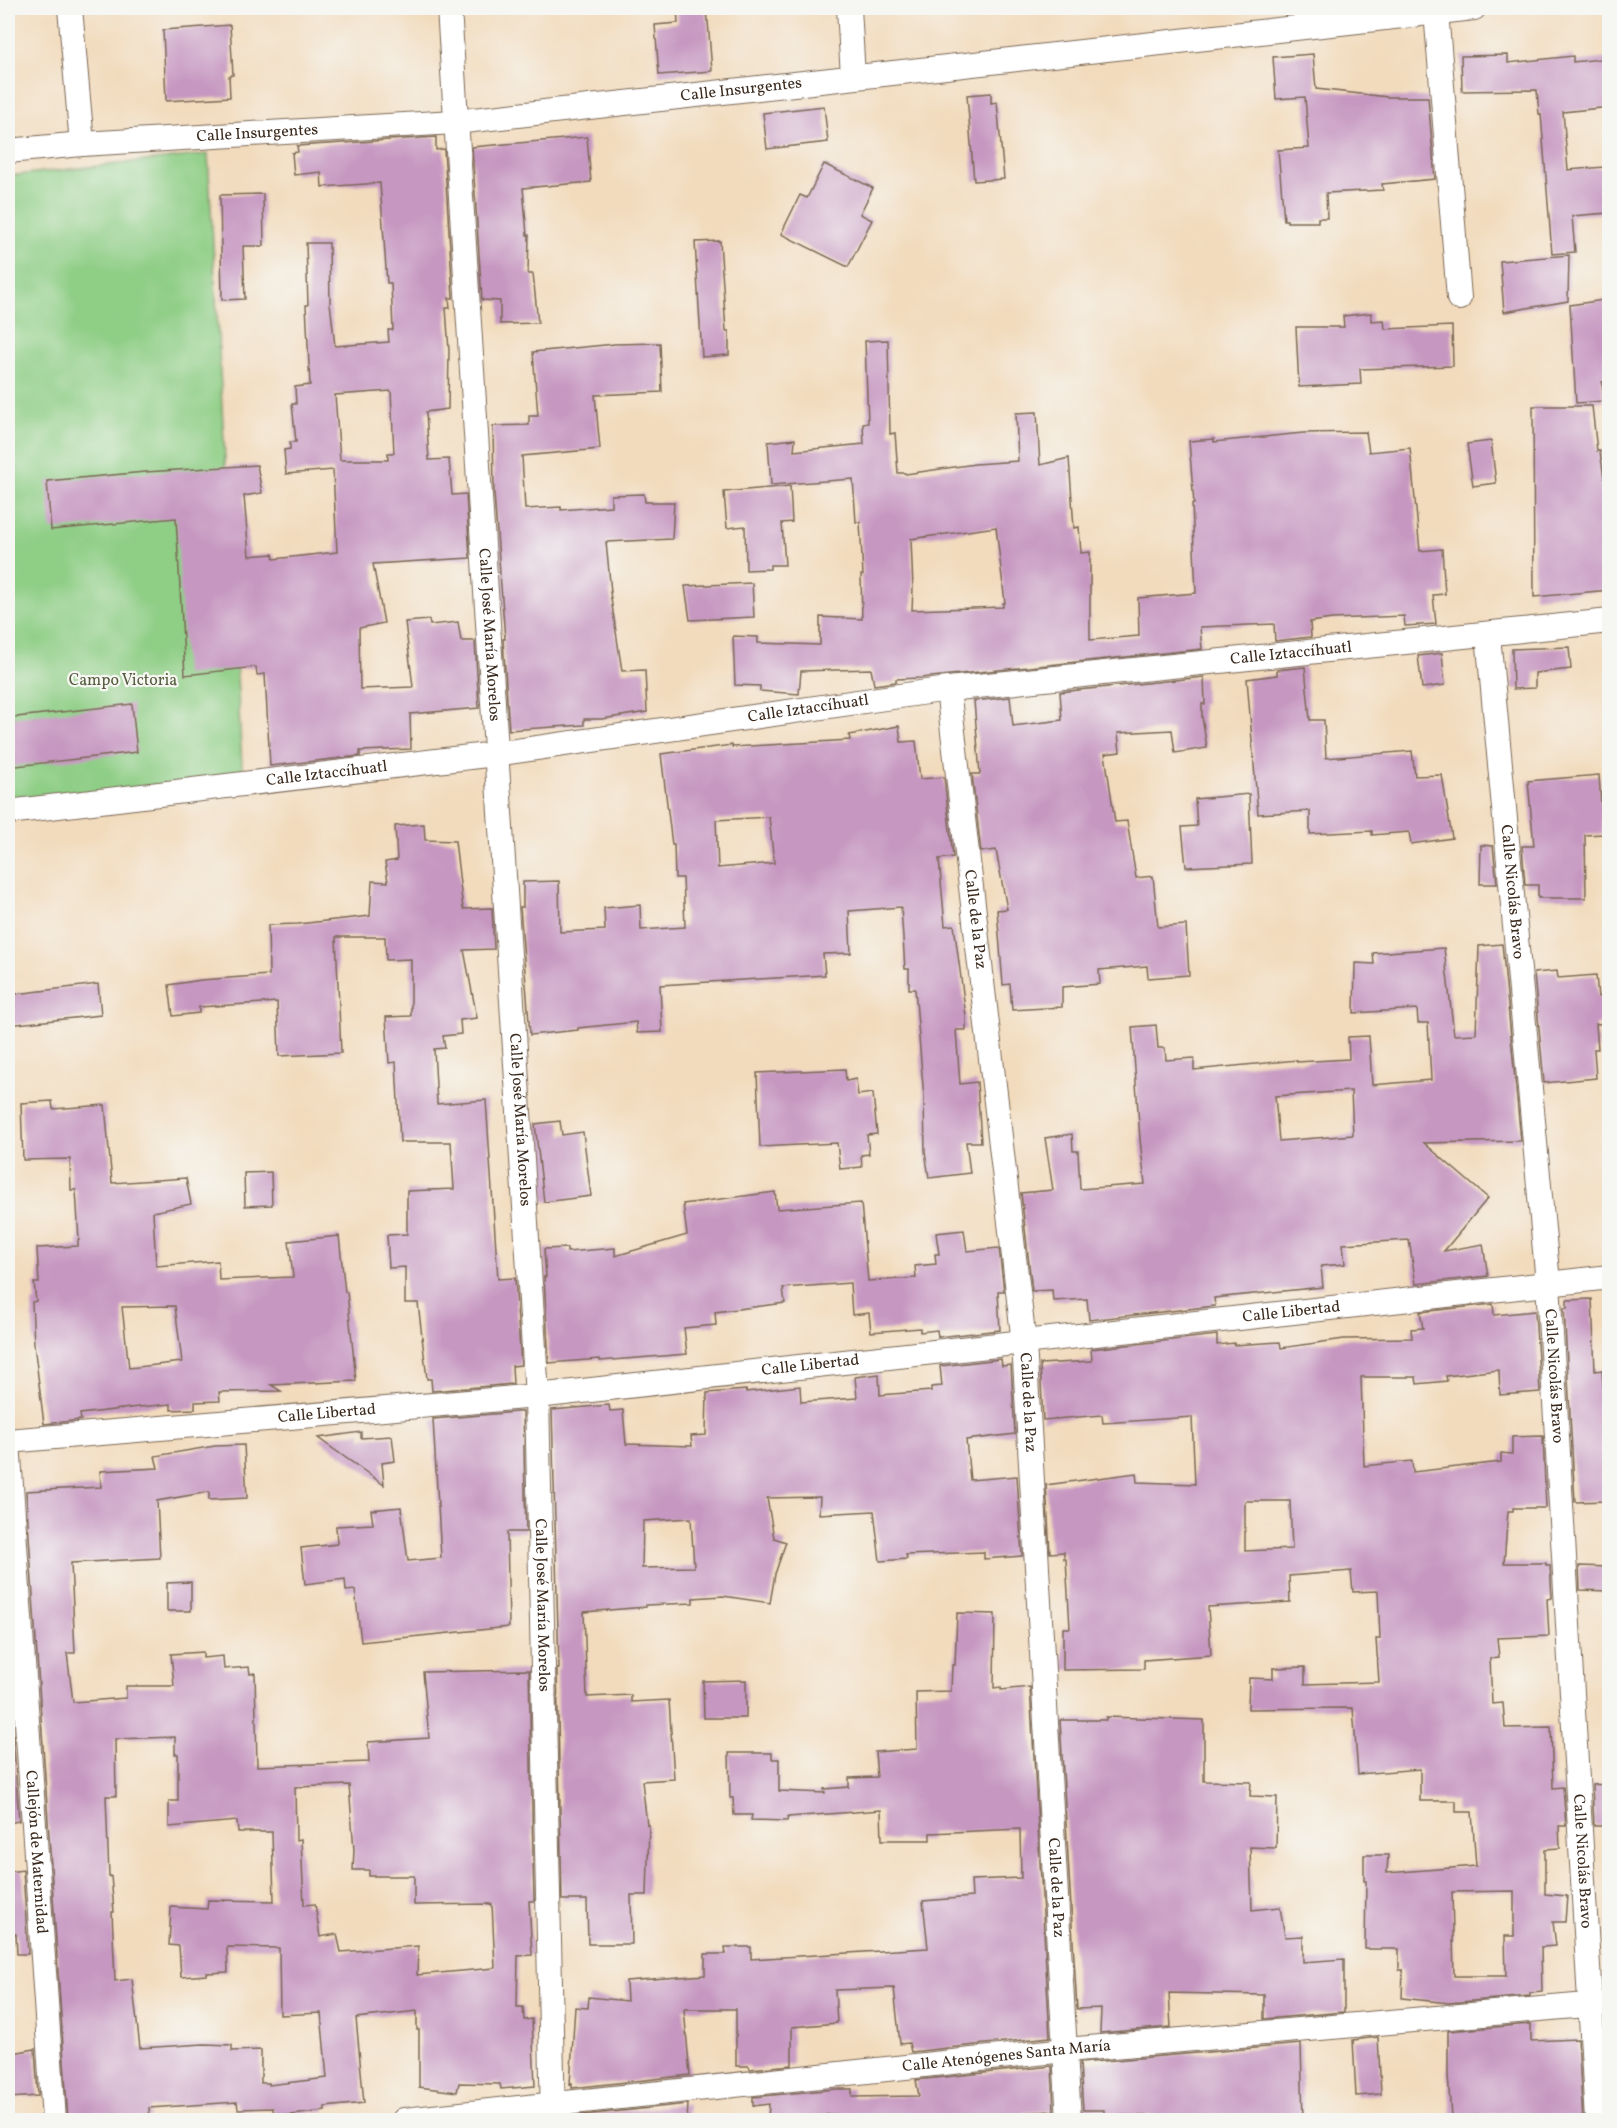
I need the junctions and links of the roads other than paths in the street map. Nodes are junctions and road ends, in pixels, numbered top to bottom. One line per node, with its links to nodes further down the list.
1 (70, 8): 8 (street)
2 (449, 8): 7 (street, Calle José María Morelos)
3 (849, 8): 6 (street)
4 (1474, 8): 5 (street, Calle Insurgentes)
5 (1436, 11): 6 (street, Calle Insurgentes); 10 (street)
6 (853, 77): 7 (street, Calle Insurgentes)
7 (455, 122): 8 (street, Calle Insurgentes); 14 (street, Calle José María Morelos)
8 (82, 144): 9 (street, Calle Insurgentes)
9 (8, 152)
10 (1460, 298)
11 (1610, 621): 12 (street, Calle Iztaccíhuatl)
12 (1488, 634): 13 (street, Calle Iztaccíhuatl); 17 (street, Calle Nicolás Bravo)
13 (948, 689): 14 (street, Calle Iztaccíhuatl); 18 (street, Calle de la Paz)
14 (495, 754): 15 (street, Calle Iztaccíhuatl); 19 (street, Calle José María Morelos)
15 (8, 812)
16 (1610, 1277): 17 (street, Calle Libertad)
17 (1548, 1283): 18 (street, Calle Libertad); 21 (street, Calle Nicolás Bravo)
18 (1024, 1343): 19 (street, Calle Libertad); 22 (street, Calle de la Paz)
19 (537, 1396): 20 (street, Calle Libertad); 23 (street, Calle José María Morelos)
20 (8, 1441): 24 (street, Callejón de Maternidad)
21 (1600, 2004): 22 (street, Calle Atenógenes Santa María); 27 (street, Calle Nicolás Bravo)
22 (1066, 2050): 23 (street, Calle Atenógenes Santa María); 26 (street, Calle de la Paz)
23 (553, 2113): 25 (street, Calle Atenógenes Santa María)
24 (54, 2121)
25 (404, 2121)
26 (1069, 2121)
27 (1597, 2121)

